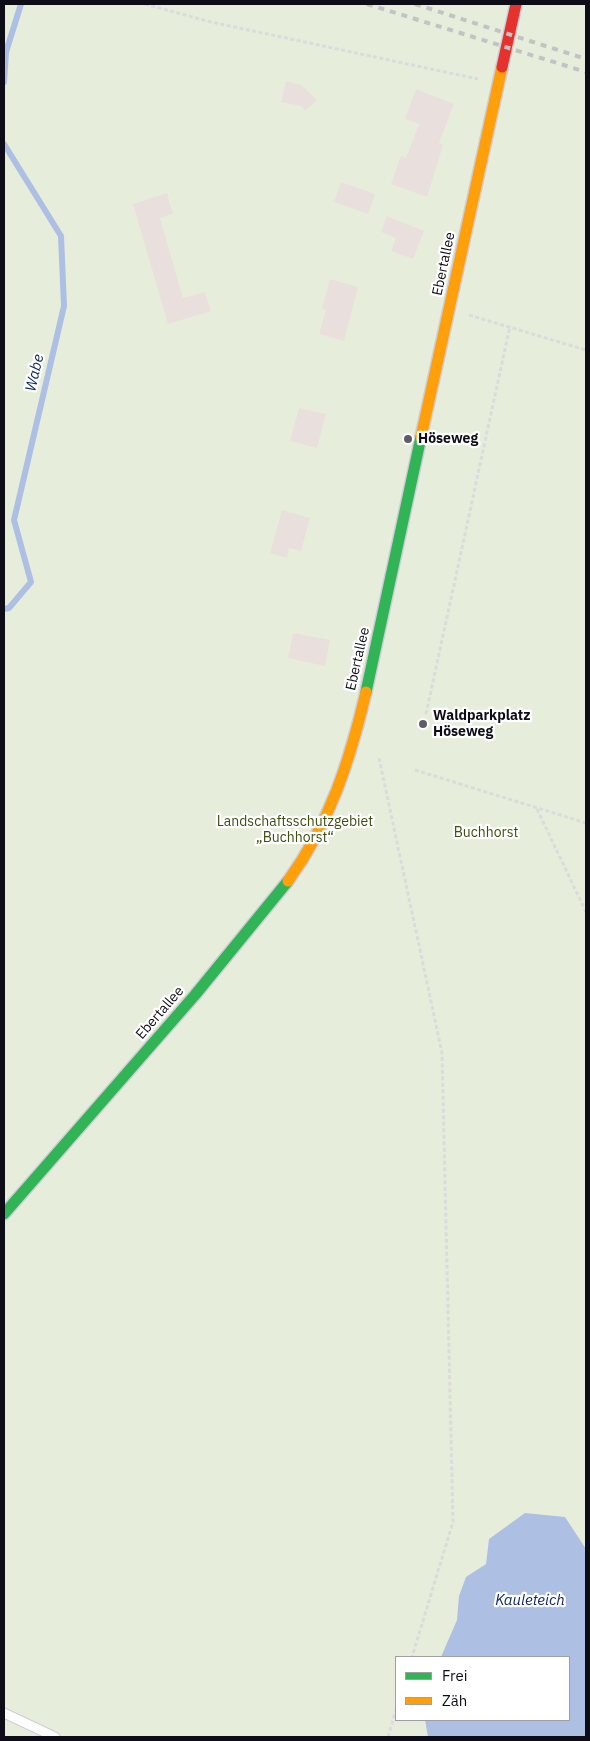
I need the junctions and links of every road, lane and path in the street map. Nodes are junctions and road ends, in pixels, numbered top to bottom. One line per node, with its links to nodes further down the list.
1 (145, 4): 3 (path)
2 (516, 4): 4 (main road, Ebertallee)
3 (484, 80)
4 (450, 310): 5 (path); 13 (main road, Ebertallee)
5 (510, 326): 6 (path); 7 (path)
6 (586, 350)
7 (426, 714)
8 (379, 758): 14 (path)
9 (415, 770): 10 (path)
10 (537, 808): 11 (path); 12 (path)
11 (586, 823)
12 (586, 912)
13 (4, 1214)
14 (412, 1656)
15 (4, 1713): 17 (lane)
16 (395, 1713): 18 (path)
17 (55, 1737)
18 (388, 1737)

